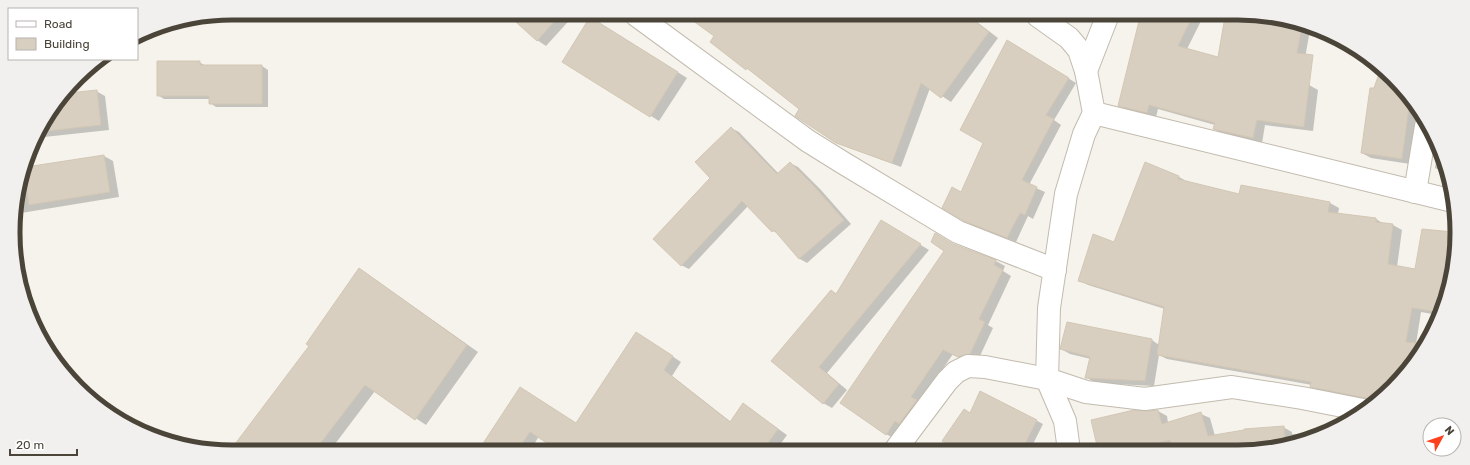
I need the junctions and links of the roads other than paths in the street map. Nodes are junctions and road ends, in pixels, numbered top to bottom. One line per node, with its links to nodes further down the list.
1 (643, 20): 9 (street)
2 (1044, 20): 4 (street)
3 (1106, 20): 4 (street)
4 (1086, 71): 5 (street)
5 (1094, 114): 7 (street); 9 (street)
6 (1425, 132): 7 (street)
7 (1415, 192): 8 (street)
8 (1447, 200)
9 (1055, 270): 10 (street)
10 (1047, 379): 11 (street); 12 (street); 13 (street)
11 (1356, 409)
12 (899, 445)
13 (1068, 445)

